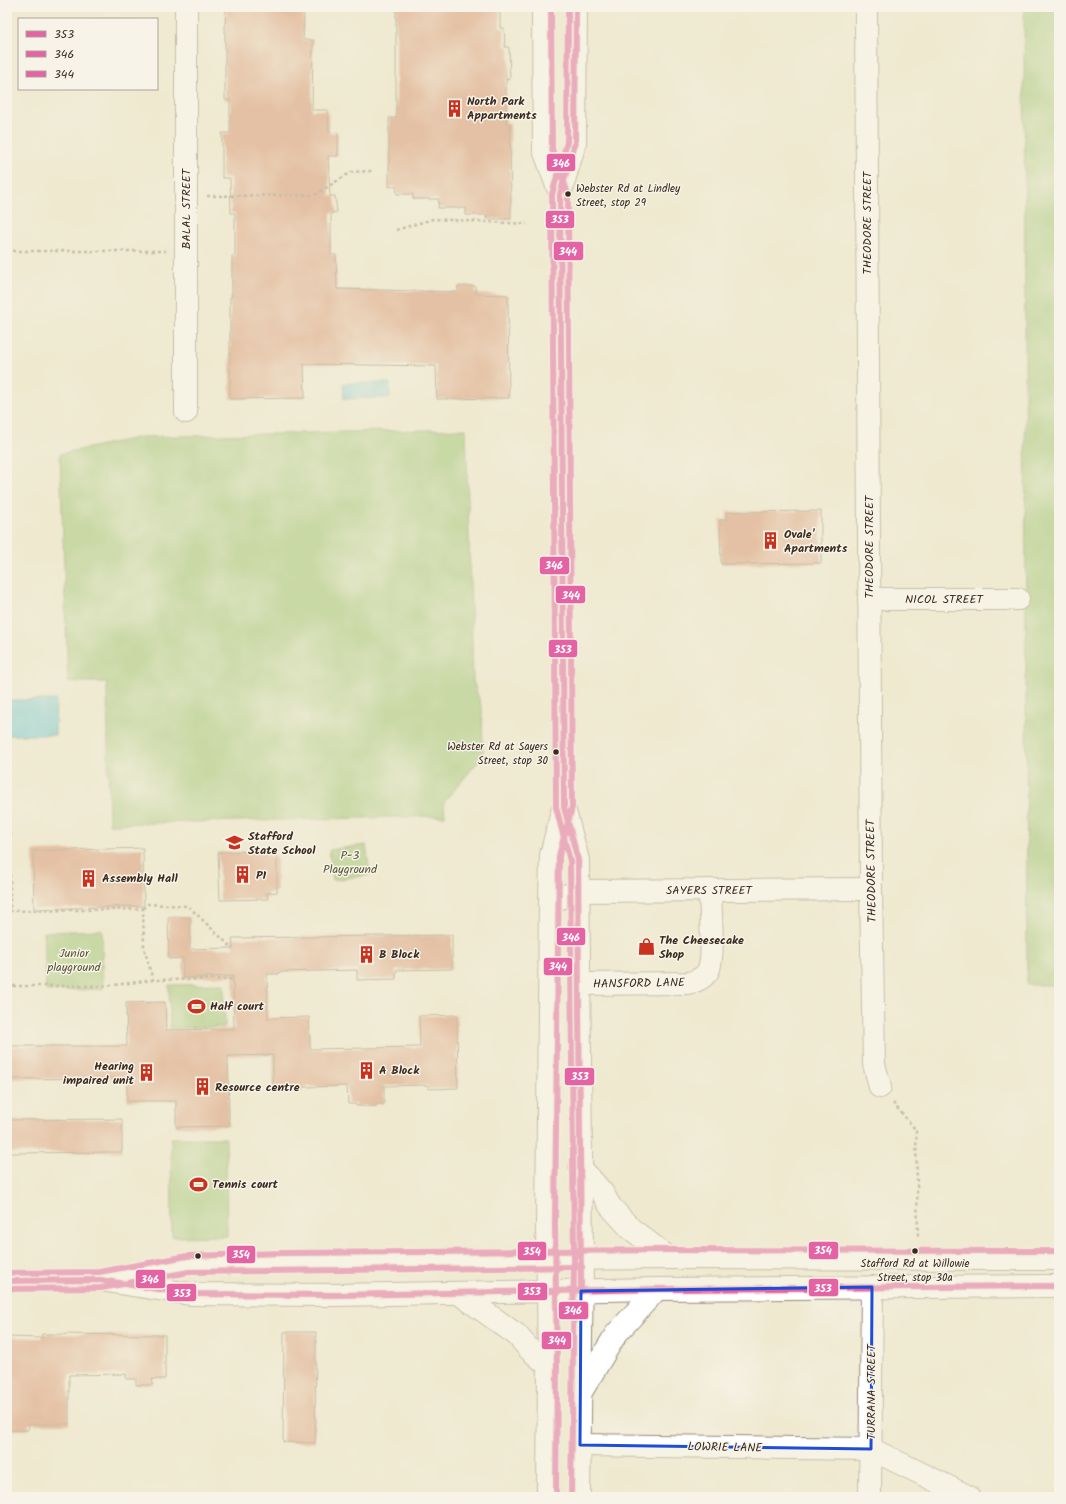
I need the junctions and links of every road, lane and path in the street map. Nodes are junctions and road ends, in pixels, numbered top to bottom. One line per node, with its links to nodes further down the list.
1 (186, 7): 7 (main road, BALAL STREET)
2 (543, 7): 6 (main road)
3 (576, 7): 6 (main road)
4 (866, 7): 14 (main road, THEODORE STREET)
5 (372, 171): 7 (path)
6 (560, 194): 15 (main road)
7 (186, 196): 11 (main road, BALAL STREET)
8 (527, 224): 9 (path)
9 (396, 230)
10 (7, 251): 11 (path)
11 (186, 251): 12 (main road, BALAL STREET)
12 (186, 412)
13 (1018, 599): 14 (main road, NICOL STREET)
14 (869, 600): 17 (main road, THEODORE STREET)
15 (564, 807): 19 (main road); 20 (main road)
16 (7, 827): 21 (path)
17 (871, 889): 18 (main road, SAYERS STREET); 27 (main road, THEODORE STREET)
18 (710, 890): 19 (main road, SAYERS STREET); 25 (main road, HANSFORD LANE)
19 (578, 891): 20 (main road, SAYERS STREET); 25 (main road)
20 (550, 902): 31 (main road)
21 (143, 909): 22 (path); 23 (path)
22 (232, 949)
23 (153, 980): 24 (path); 26 (path)
24 (233, 980)
25 (579, 984): 28 (main road)
26 (7, 986)
27 (880, 1087): 29 (path)
28 (580, 1167): 30 (main road); 32 (main road)
29 (918, 1240)
30 (669, 1258): 32 (main road); 33 (main road)
31 (548, 1259): 32 (main road); 34 (main road); 40 (main road)
32 (582, 1259): 39 (main road)
33 (1059, 1259)
34 (100, 1280): 35 (main road); 41 (main road)
35 (7, 1281)
36 (1059, 1286): 37 (main road)
37 (872, 1287): 38 (main road); 45 (main road, TURRANA STREET)
38 (657, 1290): 39 (main road); 43 (main road)
39 (582, 1291): 40 (main road); 43 (main road)
40 (548, 1292): 41 (main road); 42 (main road)
41 (460, 1294): 42 (main road)
42 (549, 1366): 46 (main road)
43 (581, 1392): 44 (main road)
44 (580, 1445): 45 (main road, LOWRIE LANE); 47 (main road)
45 (871, 1449): 48 (main road, TURRANA STREET); 49 (main road)
46 (548, 1497)
47 (579, 1497)
48 (870, 1497)
49 (969, 1497)

